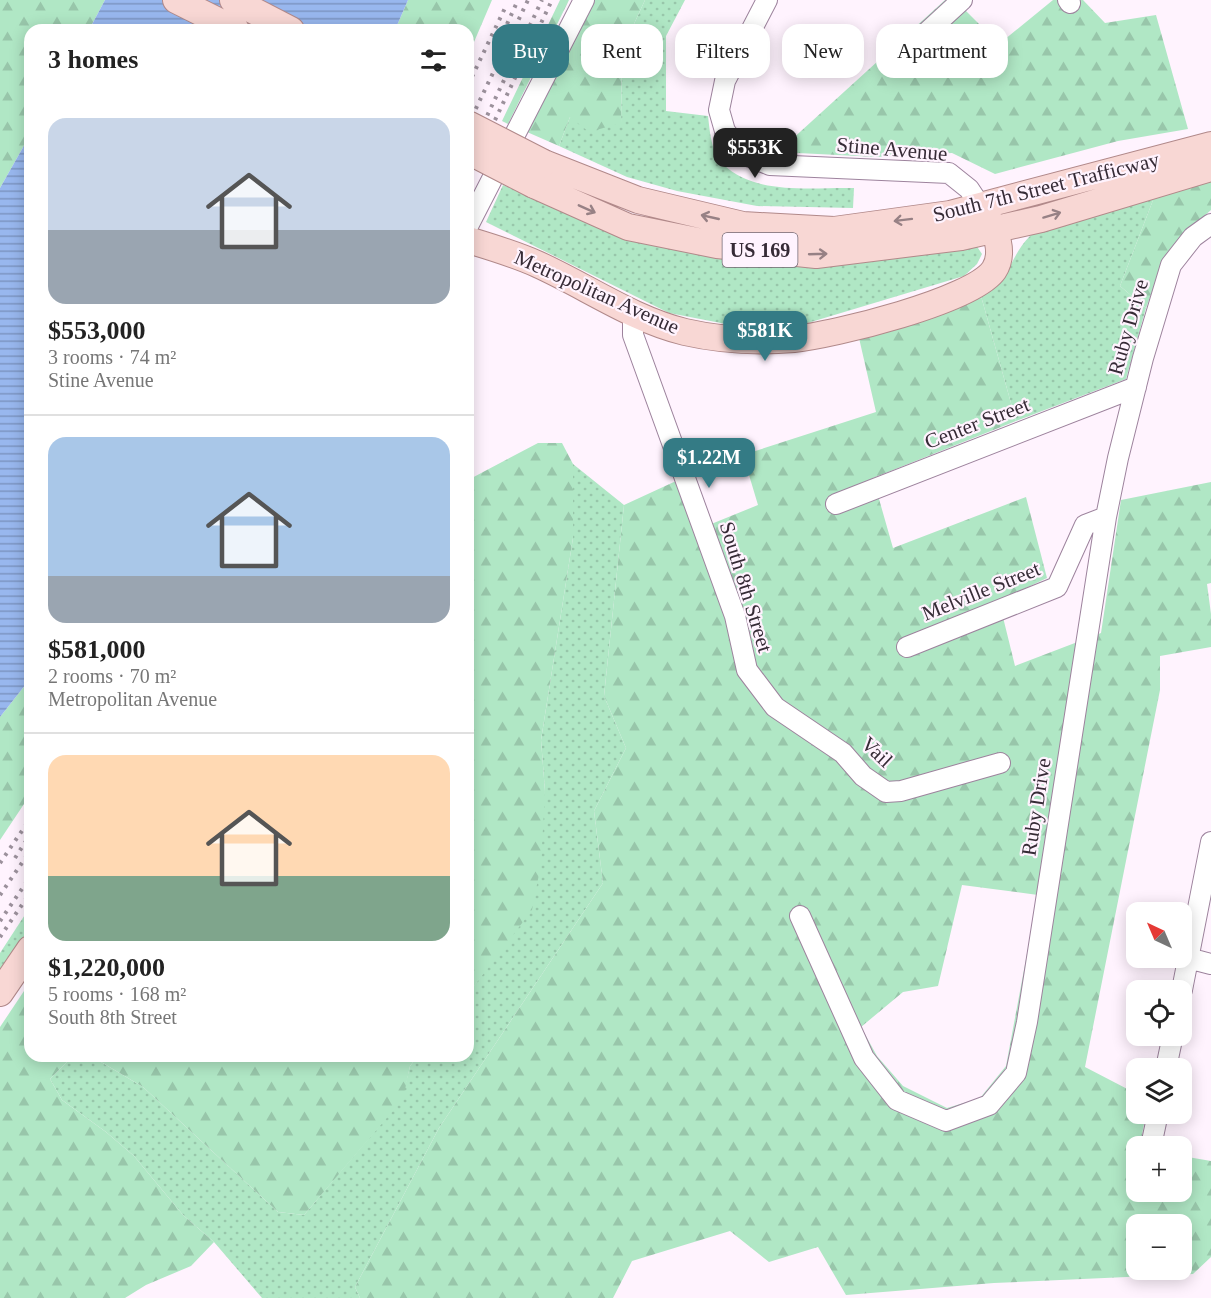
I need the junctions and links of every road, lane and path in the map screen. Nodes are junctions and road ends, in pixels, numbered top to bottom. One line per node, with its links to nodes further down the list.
1 (176, 0): 6 (main road)
2 (233, 0): 7 (main road)
3 (584, 0): 14 (street)
4 (767, 0): 13 (street, Stine Avenue)
5 (962, 0): 8 (street)
6 (224, 24)
7 (279, 24)
8 (936, 24)
9 (474, 127): 13 (main road, South 7th Street Trafficway / US 169, one-way to 9, bridge)
10 (1211, 145): 13 (main road, South 7th Street Trafficway / US 169)
11 (474, 154): 16 (main road, South 7th Street Trafficway / US 169, one-way to 16, bridge)
12 (1211, 168): 16 (main road, South 7th Street Trafficway / US 169, one-way to 12)
13 (981, 207): 16 (main road)
14 (474, 214)
15 (1211, 224): 19 (street, Ruby Drive)
16 (995, 229): 18 (main road, Metropolitan Avenue)
17 (474, 242): 18 (main road, Metropolitan Avenue)
18 (633, 313): 23 (street, South 8th Street)
19 (1136, 387): 20 (street, Center Street); 21 (street, Ruby Drive)
20 (836, 504)
21 (1106, 517): 22 (street, Melville Street); 26 (street, Ruby Drive)
22 (907, 648)
23 (747, 670): 24 (street, Vail)
24 (1000, 763)
25 (1211, 842): 27 (street)
26 (800, 916)
27 (1192, 938)
28 (24, 958): 31 (main road)
29 (1192, 959): 30 (street)
30 (1211, 964)
31 (0, 993)

